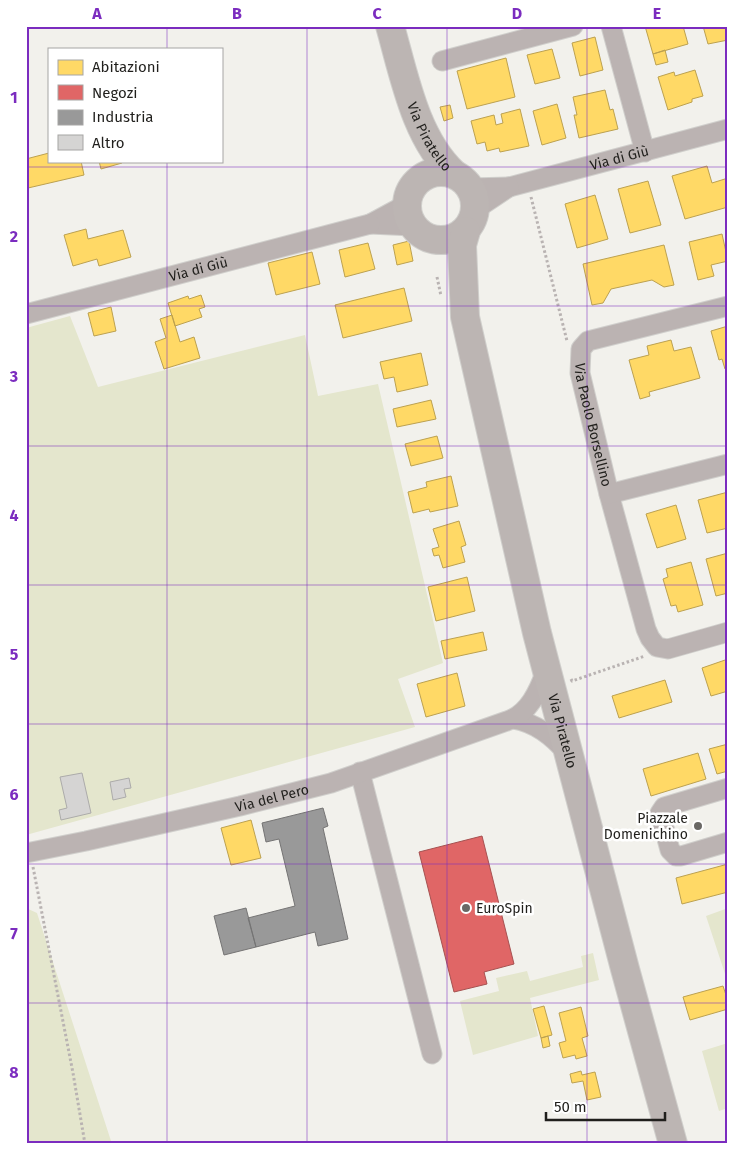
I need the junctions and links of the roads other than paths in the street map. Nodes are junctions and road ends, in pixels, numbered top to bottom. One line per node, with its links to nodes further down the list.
1 (390, 26): 5 (main road, Via Piratello)
2 (573, 26): 4 (street)
3 (611, 26): 7 (street)
4 (442, 61)
5 (409, 96): 8 (main road, Via Piratello); 9 (main road, Via Piratello)
6 (728, 129): 7 (street, Via di Giù)
7 (645, 152): 8 (street, Via di Giù)
8 (466, 201): 9 (main road); 9 (main road, Via Piratello); 12 (main road, Via Piratello)
9 (417, 214): 11 (street, Via di Giù); 12 (main road, Via Piratello)
10 (728, 306): 14 (street, Via Paolo Borsellino)
11 (26, 314)
12 (464, 317): 16 (main road, Via Piratello)
13 (728, 464): 14 (street)
14 (609, 494): 15 (street, Via Paolo Borsellino)
15 (728, 632)
16 (558, 671): 17 (street, Via del Pero); 18 (main road, Via Piratello)
17 (512, 720): 18 (street); 19 (street, Via del Pero)
18 (568, 754): 24 (main road, Via Piratello)
19 (360, 772): 22 (street, Via del Pero); 23 (street)
20 (728, 788): 21 (street)
21 (728, 842)
22 (28, 852)
23 (432, 1054)
24 (673, 1144)

